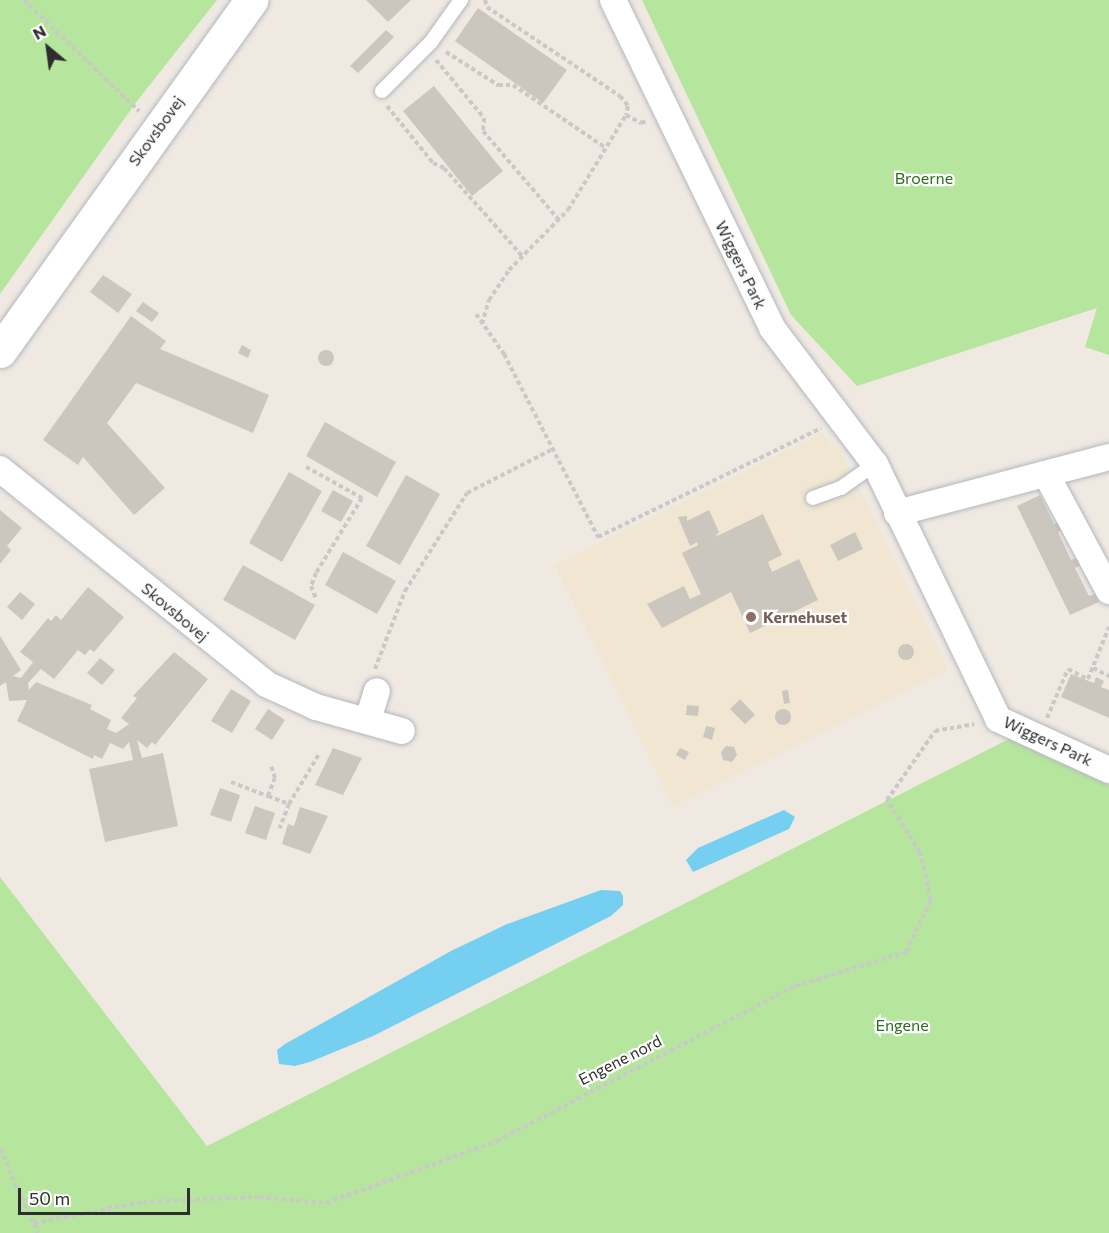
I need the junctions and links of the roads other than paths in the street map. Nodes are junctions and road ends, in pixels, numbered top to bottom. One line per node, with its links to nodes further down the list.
1 (251, 0): 5 (street, Skovsbovej)
2 (461, 0): 4 (lane)
3 (613, 0): 7 (street, Wiggers Park)
4 (382, 91)
5 (0, 351)
6 (1109, 457): 9 (street)
7 (875, 464): 10 (lane); 11 (street, Wiggers Park)
8 (0, 470): 14 (street, Skovsbovej)
9 (1046, 474): 11 (street); 12 (street)
10 (813, 498)
11 (897, 513): 16 (street, Wiggers Park)
12 (1109, 591)
13 (377, 691): 14 (street)
14 (368, 720): 15 (street, Skovsbovej)
15 (402, 731)
16 (1109, 770)

